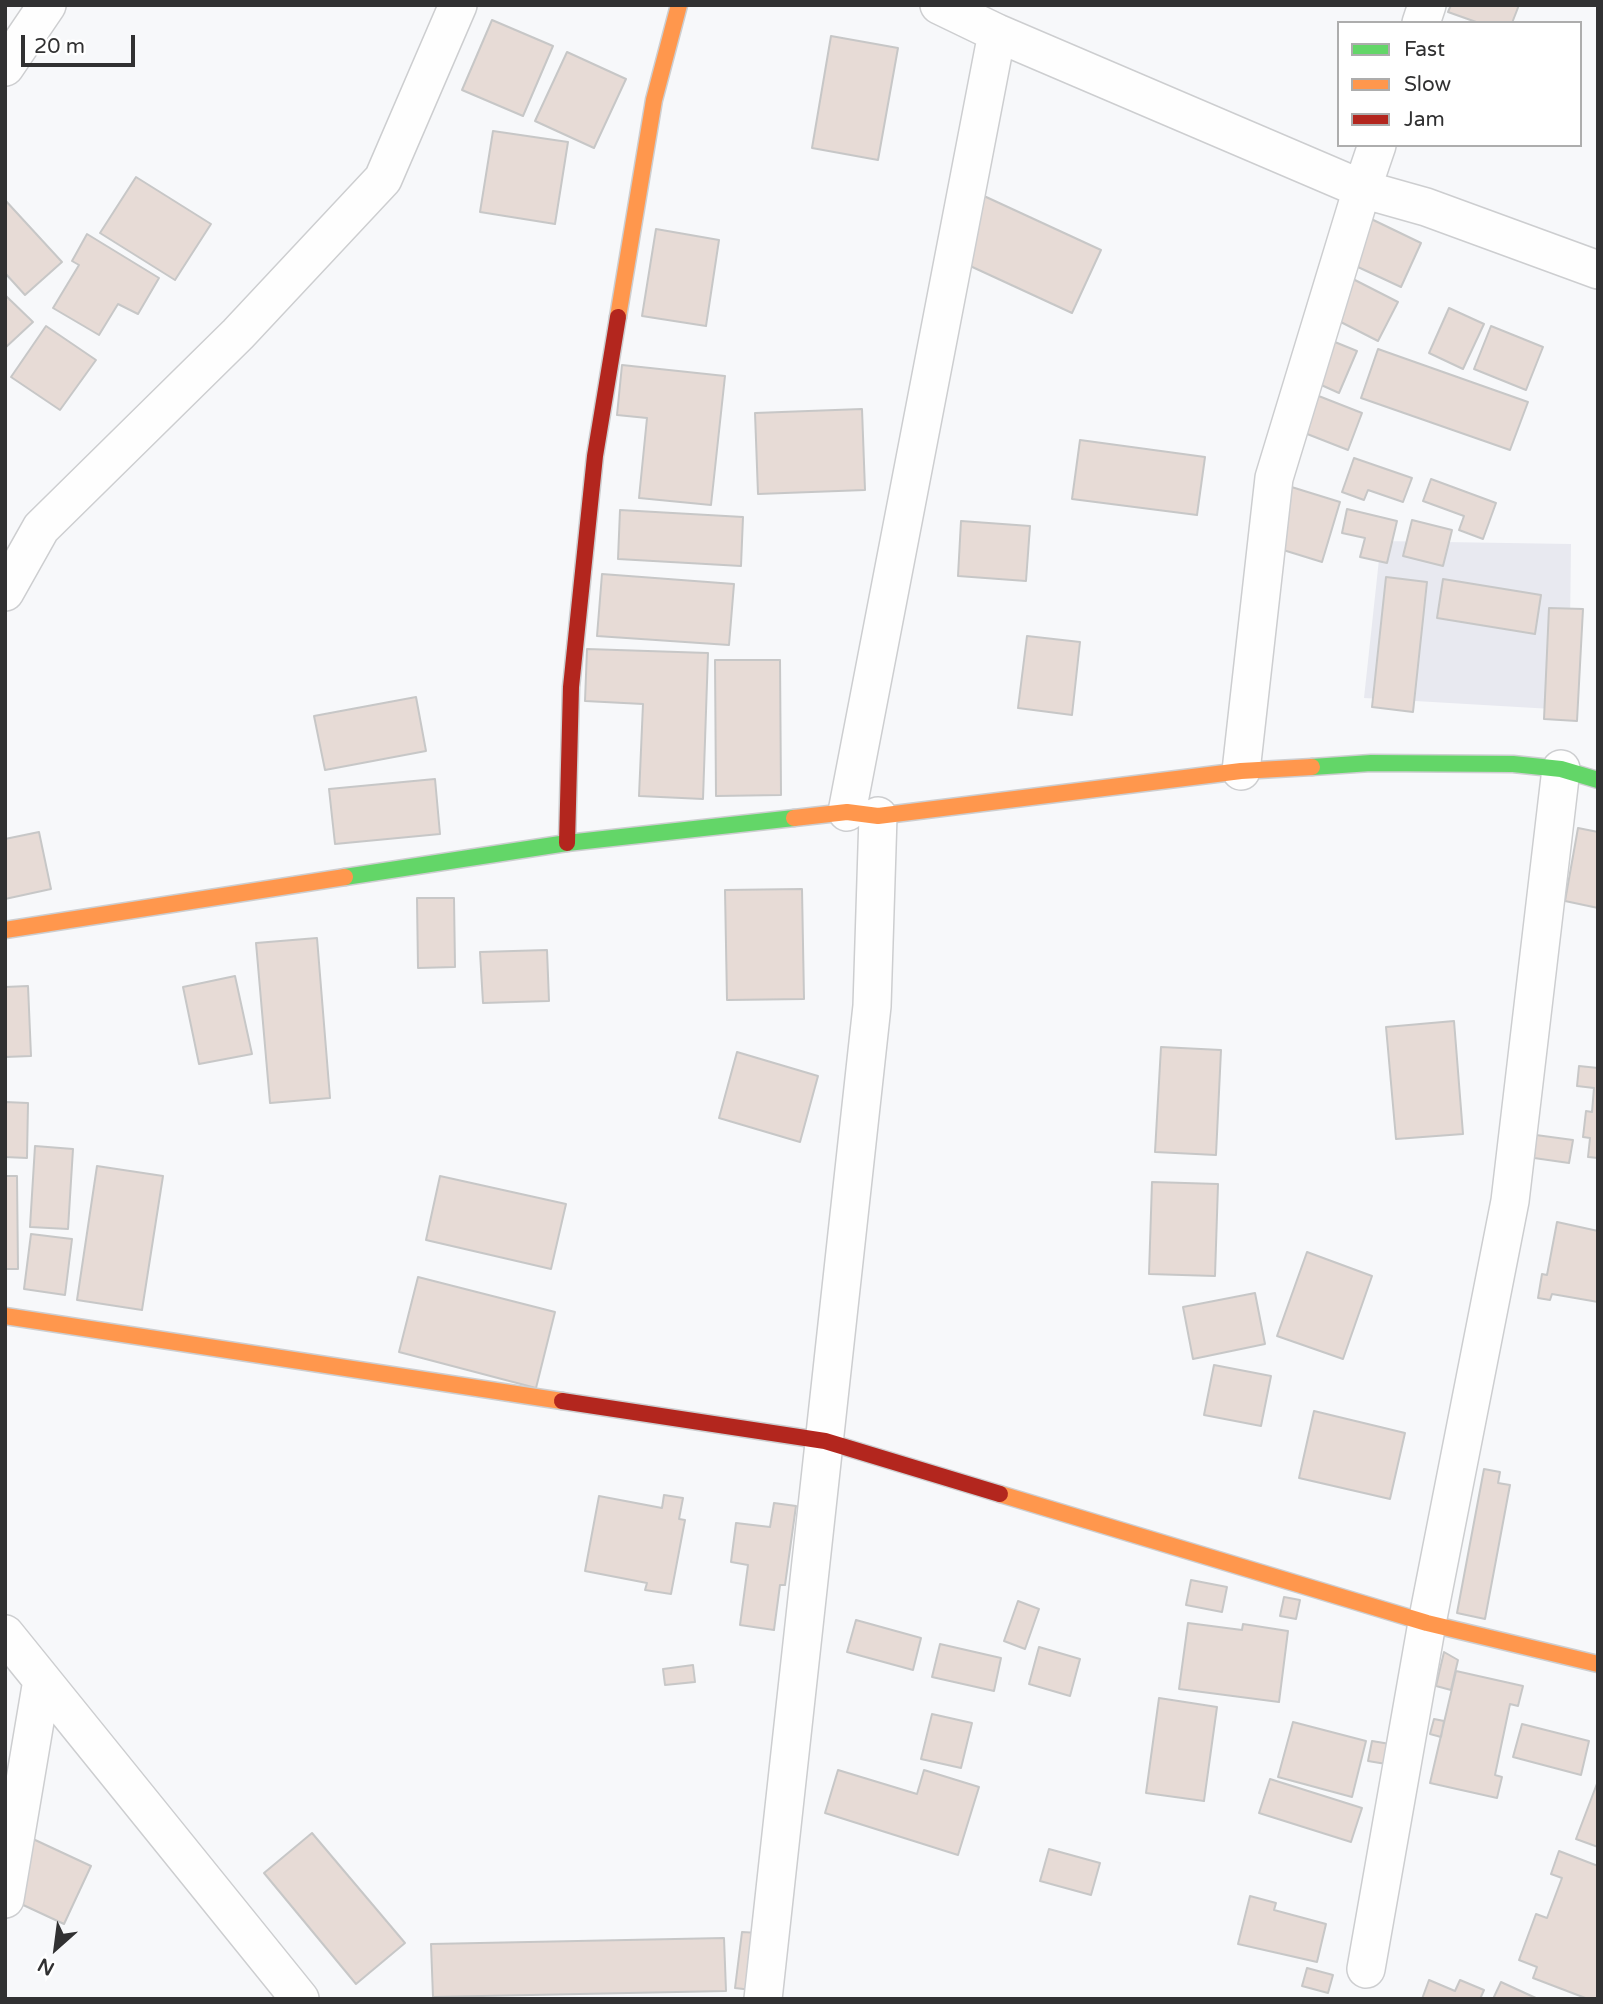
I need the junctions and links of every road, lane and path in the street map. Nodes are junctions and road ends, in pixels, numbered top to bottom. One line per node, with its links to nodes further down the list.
1 (47, 5): 6 (street)
2 (458, 5): 10 (street)
3 (680, 5): 15 (street)
4 (939, 5): 5 (street)
5 (997, 33): 8 (street); 14 (street)
6 (5, 68)
7 (1376, 147): 8 (street)
8 (1362, 189): 9 (street); 12 (street)
9 (1598, 271)
10 (5, 592)
11 (1561, 769): 12 (street); 13 (street); 19 (street)
12 (1241, 771): 14 (street)
13 (1598, 780)
14 (863, 814): 15 (street); 18 (street)
15 (567, 843): 16 (street)
16 (5, 930)
17 (5, 1316): 18 (street)
18 (825, 1441): 19 (street); 26 (street)
19 (1426, 1623): 21 (street); 24 (street)
20 (5, 1634): 22 (street)
21 (1598, 1664)
22 (42, 1680): 23 (street); 25 (street)
23 (5, 1899)
24 (1366, 1969)
25 (300, 1999)
26 (763, 1999)

